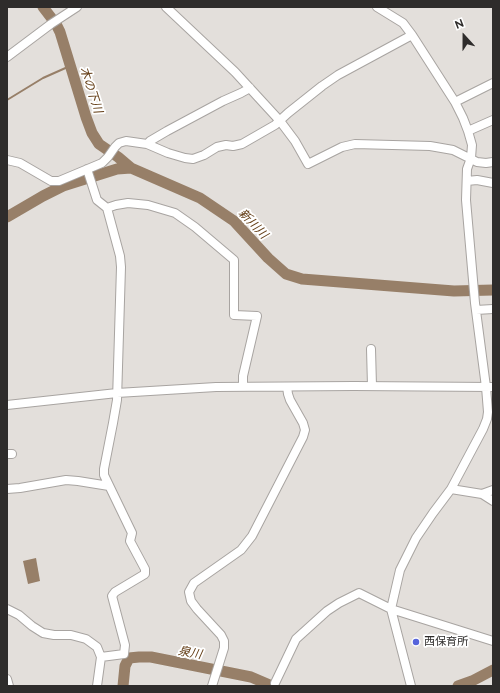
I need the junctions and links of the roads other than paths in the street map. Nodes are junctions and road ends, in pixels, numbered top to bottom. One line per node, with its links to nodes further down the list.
1 (77, 7): 5 (street)
2 (166, 7): 7 (street)
3 (377, 7): 4 (street)
4 (412, 35): 8 (street); 10 (street)
5 (7, 57)
6 (493, 83): 8 (street)
7 (250, 88): 10 (street); 12 (street)
8 (455, 102): 11 (street)
9 (493, 120): 11 (street)
10 (280, 121): 12 (street); 13 (street)
11 (468, 131): 13 (street)
12 (147, 144): 16 (street)
13 (471, 158): 15 (street); 17 (street)
14 (7, 160): 16 (street)
15 (493, 162)
16 (88, 171): 19 (street)
17 (467, 181): 18 (street); 20 (street)
18 (493, 183)
19 (107, 208): 24 (street); 27 (street)
20 (475, 307): 21 (street); 26 (street)
21 (493, 309)
22 (371, 349): 23 (street)
23 (372, 386): 25 (street); 26 (street)
24 (243, 387): 25 (street); 27 (street)
25 (288, 387): 43 (street)
26 (490, 387): 31 (street)
27 (117, 393): 28 (street); 29 (street)
28 (7, 405)
29 (109, 486): 30 (street); 38 (street)
30 (7, 489)
31 (451, 489): 33 (street); 36 (street)
32 (493, 490): 33 (street)
33 (482, 494): 34 (street)
34 (493, 501)
35 (7, 609): 38 (street)
36 (391, 609): 37 (street); 40 (street); 44 (street)
37 (493, 641)
38 (101, 657): 42 (street)
39 (7, 679): 41 (street)
40 (275, 683)
41 (9, 686)
42 (97, 686)
43 (212, 686)
44 (411, 686)

